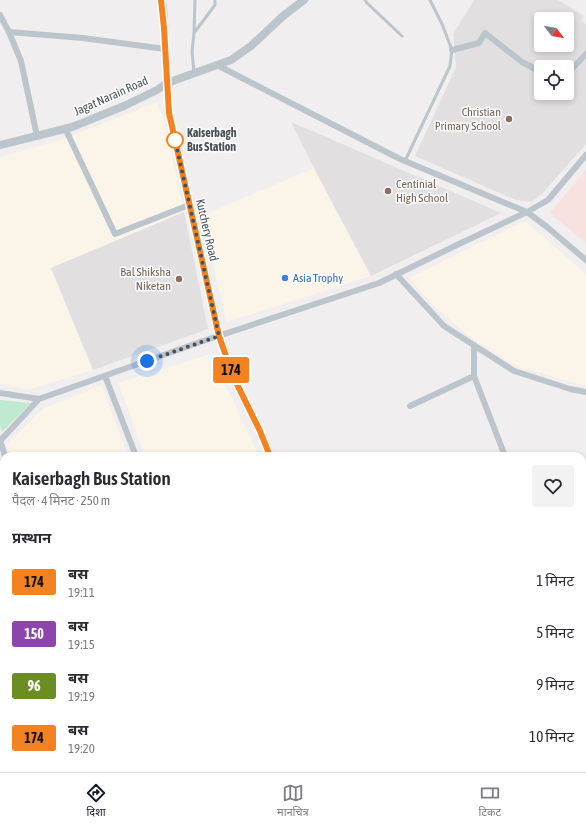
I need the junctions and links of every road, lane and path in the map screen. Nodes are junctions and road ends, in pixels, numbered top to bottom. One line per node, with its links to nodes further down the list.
1 (161, 0): 11 (street, Kutchery Road)
2 (195, 0): 9 (lane)
3 (214, 0): 9 (lane)
4 (304, 0): 14 (street, Jagat Narain Road)
5 (365, 0): 10 (lane)
6 (430, 0): 12 (lane)
7 (0, 15): 8 (street)
8 (5, 28): 11 (street); 20 (street)
9 (194, 33): 17 (lane)
10 (402, 36)
11 (165, 49): 18 (street, Kutchery Road)
12 (452, 50): 16 (street); 23 (lane)
13 (586, 54): 15 (street)
14 (217, 65): 17 (street, Jagat Narain Road); 23 (street)
15 (574, 67)
16 (534, 68)
17 (194, 73): 18 (street, Jagat Narain Road)
18 (167, 82): 19 (street, Jagat Narain Road); 24 (street, Kutchery Road)
19 (65, 128): 20 (street, Jagat Narain Road); 24 (street)
20 (37, 136): 21 (street, Jagat Narain Road)
21 (0, 145)
22 (586, 155): 25 (street)
23 (405, 161): 25 (street)
24 (189, 205): 28 (street, Kutchery Road)
25 (527, 212): 26 (street); 27 (street)
26 (586, 260)
27 (396, 274): 28 (street); 29 (street)
28 (219, 336): 30 (street); 39 (street, Kutchery Road)
29 (474, 345): 31 (street); 32 (street)
30 (105, 376): 34 (street); 38 (street)
31 (474, 376): 35 (street); 40 (street)
32 (586, 392)
33 (0, 393): 34 (street)
34 (39, 399): 36 (street)
35 (410, 406)
36 (0, 441): 37 (street)
37 (4, 452)
38 (134, 452)
39 (268, 452)
40 (503, 452)

